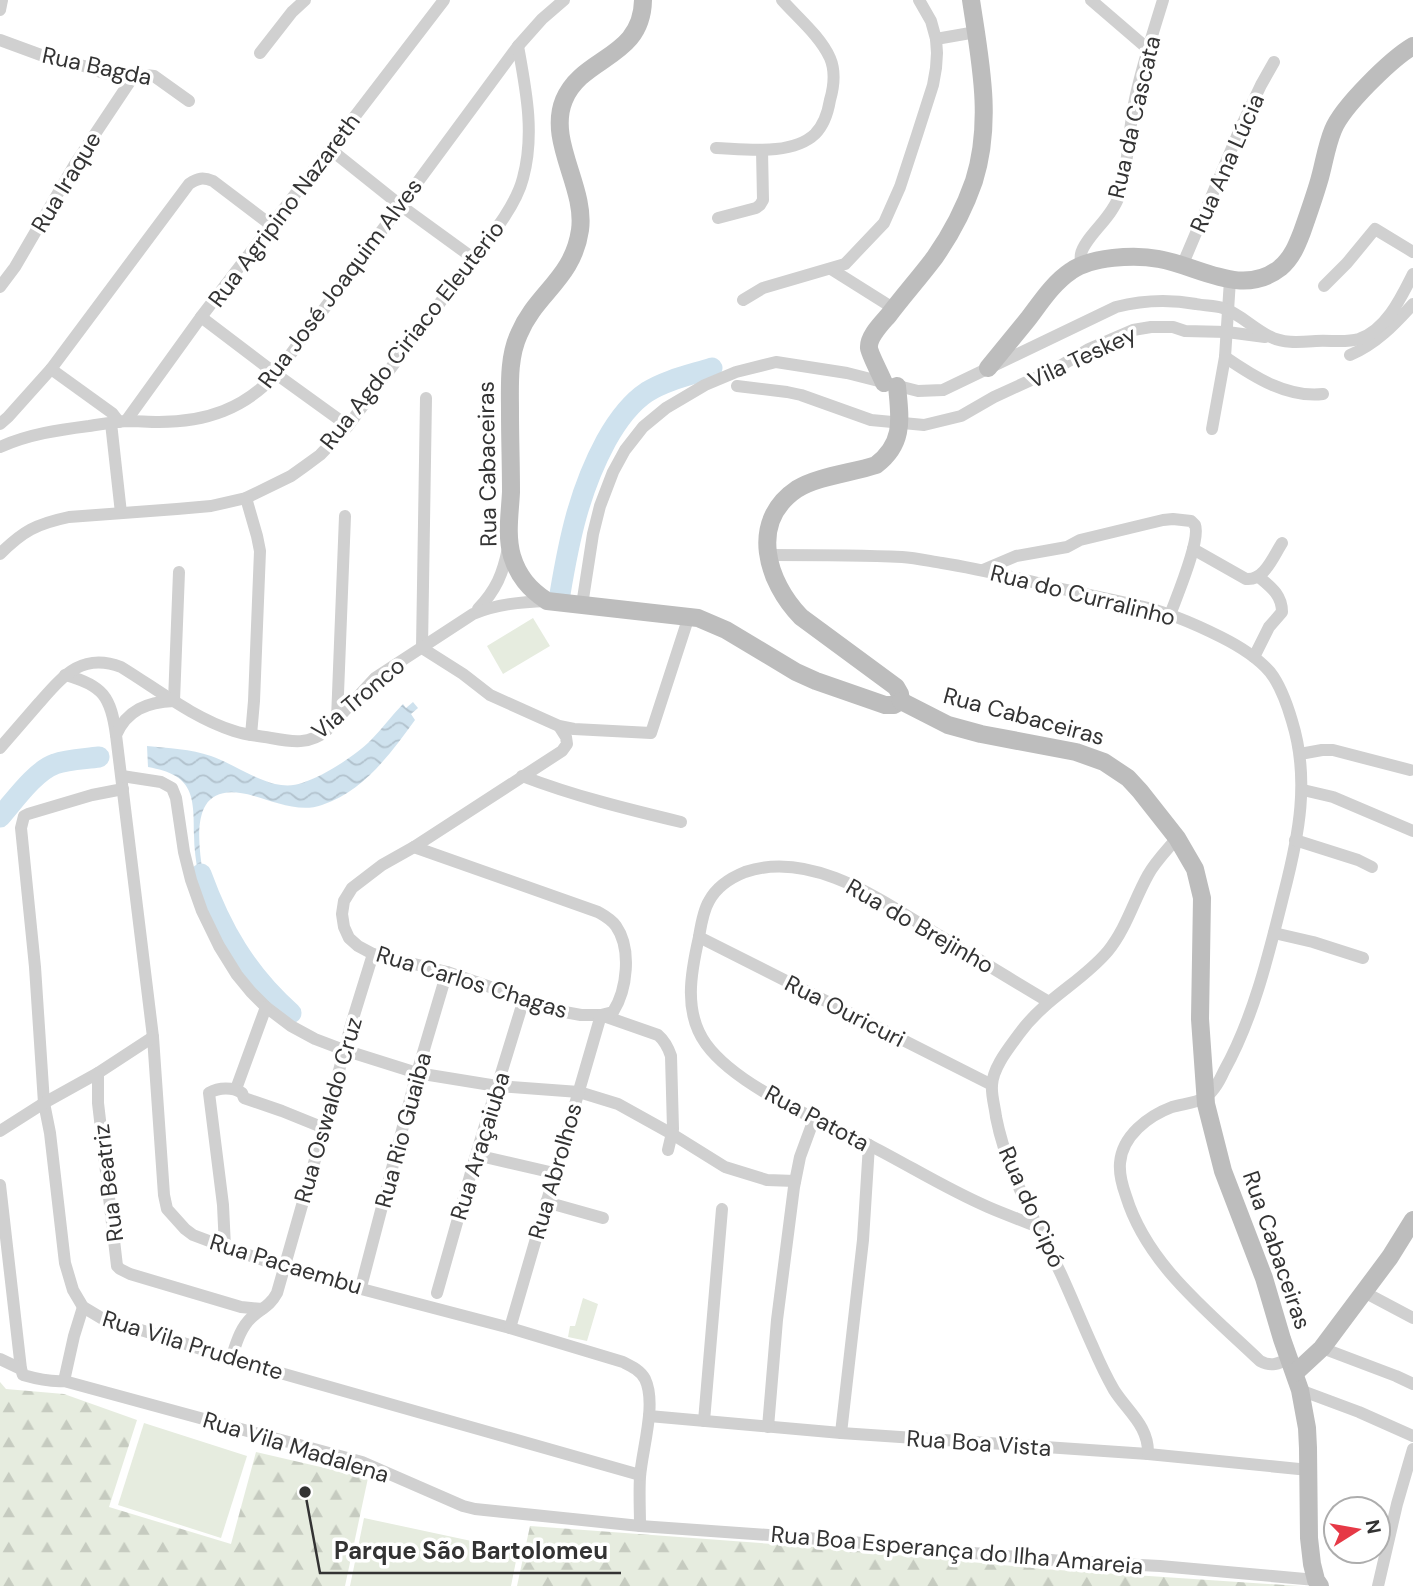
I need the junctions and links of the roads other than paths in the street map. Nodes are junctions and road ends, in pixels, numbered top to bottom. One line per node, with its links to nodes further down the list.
1 (2, 0): 11 (street)
2 (305, 0): 18 (street)
3 (444, 0): 23 (street, Rua Agripino Nazareth)
4 (564, 0): 15 (street, Rua José Joaquim Alves)
5 (643, 0): 62 (main road, Rua Cabaceiras)
6 (782, 0): 24 (street)
7 (919, 0): 13 (street)
8 (971, 0): 12 (main road)
9 (1091, 0): 17 (street)
10 (1163, 0): 17 (street, Rua da Cascata)
11 (0, 9)
12 (976, 32): 13 (street); 39 (main road)
13 (936, 38): 32 (street)
14 (0, 40): 20 (street, Rua Bagda)
15 (518, 46): 25 (street, Rua José Joaquim Alves); 29 (street, Rua Agdo Ciriaco Eleuterio)
16 (1413, 46): 34 (main road)
17 (1147, 49): 30 (street, Rua da Cascata)
18 (260, 53)
19 (1274, 62): 31 (street, Rua Ana Lúcia)
20 (133, 78): 21 (street, Rua Bagda); 36 (street, Rua Iraque)
21 (189, 101)
22 (716, 148): 24 (street)
23 (330, 149): 25 (street); 27 (street, Rua Agripino Nazareth)
24 (762, 150): 26 (street)
25 (400, 205): 29 (street); 48 (street, Rua José Joaquim Alves)
26 (718, 218)
27 (271, 225): 41 (street, Rua Agripino Nazareth); 47 (street)
28 (1413, 252): 35 (street)
29 (473, 258): 56 (street, Rua Agdo Ciriaco Eleuterio)
30 (1082, 265): 31 (main road); 46 (main road)
31 (1182, 266): 34 (main road)
32 (831, 269): 37 (street); 39 (street)
33 (1413, 274): 43 (street, Vila Teskey)
34 (1230, 280): 40 (street)
35 (1324, 286)
36 (0, 287)
37 (743, 300)
38 (1413, 304): 44 (street)
39 (893, 308): 49 (main road)
40 (1228, 310): 42 (street); 43 (street); 46 (street)
41 (201, 317): 48 (street); 53 (street, Rua Agripino Nazareth)
42 (1227, 332): 43 (street, Vila Teskey); 45 (street); 54 (street, Vila Teskey)
43 (1271, 338)
44 (1350, 355)
45 (1225, 357): 51 (street); 57 (street)
46 (988, 368): 49 (street)
47 (51, 369): 53 (street); 55 (street)
48 (275, 374): 53 (street, Rua José Joaquim Alves); 56 (street)
49 (890, 384): 54 (main road); 71 (street)
50 (737, 386): 54 (street, Vila Teskey)
51 (1323, 394)
52 (426, 398): 75 (street)
53 (119, 422): 58 (street, Rua José Joaquim Alves); 60 (street)
54 (901, 423): 66 (main road)
55 (0, 424)
56 (348, 426): 59 (street, Rua Agdo Ciriaco Eleuterio)
57 (1212, 429)
58 (0, 447)
59 (246, 498): 60 (street, Rua Agdo Ciriaco Eleuterio); 83 (street)
60 (121, 513): 65 (street, Rua Agdo Ciriaco Eleuterio)
61 (345, 516): 80 (street)
62 (509, 541): 70 (main road, Rua Cabaceiras); 72 (street)
63 (1282, 543): 69 (street)
64 (1193, 549): 67 (street); 69 (street); 73 (street)
65 (0, 554)
66 (768, 555): 67 (street, Rua do Curralinho); 79 (main road)
67 (983, 570): 73 (street, Rua do Curralinho)
68 (180, 572): 78 (street)
69 (1259, 577): 76 (street)
70 (547, 601): 71 (main road, Rua Cabaceiras); 72 (street, Via Tronco)
71 (582, 605): 74 (main road, Rua Cabaceiras)
72 (473, 614): 75 (street, Via Tronco)
73 (1170, 615): 76 (street, Rua do Curralinho)
74 (688, 616): 79 (main road, Rua Cabaceiras); 81 (street)
75 (422, 648): 80 (street, Via Tronco); 81 (street)
76 (1254, 657): 85 (street, Rua do Curralinho)
77 (65, 674): 78 (street, Via Tronco); 82 (street, Rua Pacaembu); 84 (street, Via Tronco)
78 (174, 701): 82 (street); 83 (street, Via Tronco)
79 (901, 701): 92 (main road, Rua Cabaceiras)
80 (337, 719): 83 (street, Via Tronco)
81 (559, 726): 87 (street, Rua Carlos Chagas)
82 (116, 735): 88 (street, Rua Pacaembu)
83 (251, 735)
84 (0, 748)
85 (1300, 754): 86 (street); 89 (street, Rua do Curralinho)
86 (1410, 770)
87 (522, 776): 90 (street); 94 (street, Rua Carlos Chagas)
88 (123, 783): 103 (street); 105 (street, Rua Pacaembu); 114 (street, Rua Vila Prudente)
89 (1303, 790): 91 (street); 93 (street, Rua do Curralinho)
90 (681, 822)
91 (1413, 831)
92 (1177, 838): 102 (street); 113 (main road, Rua Cabaceiras)
93 (1296, 840): 95 (street); 96 (street, Rua do Curralinho)
94 (414, 847): 98 (street, Rua Carlos Chagas); 104 (street, Rua Carlos Chagas)
95 (1372, 867)
96 (1274, 933): 99 (street); 113 (street, Rua do Curralinho)
97 (699, 937): 102 (street, Rua do Brejinho); 109 (street, Rua Ouricuri); 115 (street, Rua Patota)
98 (373, 954): 100 (street, Rua Carlos Chagas); 106 (street, Rua Oswaldo Cruz)
99 (1363, 958)
100 (447, 972): 101 (street, Rua Carlos Chagas); 108 (street, Rua Rio Guaiba)
101 (524, 999): 104 (street, Rua Carlos Chagas); 110 (street, Rua Araçaiuba)
102 (1049, 1002): 109 (street)
103 (266, 1007): 106 (street); 111 (street)
104 (601, 1014): 112 (street, Rua Abrolhos); 118 (street, Rua Carlos Chagas)
105 (153, 1037): 107 (street); 130 (street, Rua Pacaembu)
106 (344, 1050): 108 (street); 116 (street, Rua Oswaldo Cruz)
107 (98, 1073): 114 (street); 136 (street, Rua Beatriz)
108 (417, 1073): 110 (street); 132 (street, Rua Rio Guaiba)
109 (992, 1085): 129 (street, Rua do Cipó)
110 (497, 1086): 112 (street); 121 (street, Rua Araçaiuba)
111 (236, 1089): 116 (street); 130 (street)
112 (579, 1092): 118 (street); 122 (street, Rua Abrolhos)
113 (1205, 1098): 143 (main road, Rua Cabaceiras); 143 (street)
114 (44, 1103): 117 (street); 135 (street, Rua Vila Prudente)
115 (814, 1119): 119 (street, Rua Patota); 123 (street)
116 (324, 1129): 131 (street, Rua Oswaldo Cruz)
117 (0, 1131)
118 (672, 1134): 120 (street, Rua Carlos Chagas); 123 (street)
119 (869, 1145): 129 (street, Rua Patota); 149 (street)
120 (668, 1150)
121 (476, 1155): 122 (street); 134 (street, Rua Araçaiuba)
122 (554, 1173): 125 (street, Rua Abrolhos)
123 (795, 1181): 148 (street)
124 (0, 1185): 142 (street)
125 (546, 1202): 127 (street); 138 (street, Rua Abrolhos)
126 (722, 1209): 147 (street)
127 (603, 1218)
128 (1412, 1224): 133 (main road)
129 (1038, 1227): 152 (street, Rua do Cipó)
130 (225, 1247): 131 (street, Rua Pacaembu)
131 (283, 1267): 132 (street, Rua Pacaembu); 136 (street)
132 (361, 1287): 138 (street, Rua Pacaembu)
133 (1364, 1292): 137 (street); 139 (main road)
134 (437, 1293)
135 (83, 1307): 141 (street, Rua Vila Prudente); 144 (street)
136 (263, 1309): 141 (street)
137 (1413, 1318)
138 (510, 1328): 146 (street, Rua Pacaembu)
139 (1322, 1348): 143 (main road); 145 (street)
140 (0, 1359): 142 (street, Rua Vila Madalena)
141 (231, 1359): 154 (street, Rua Vila Prudente)
142 (21, 1369): 144 (street, Rua Vila Madalena)
143 (1295, 1374): 150 (street); 153 (main road, Rua Cabaceiras)
144 (64, 1381): 155 (street, Rua Vila Madalena)
145 (1413, 1384)
146 (649, 1416): 147 (street, Rua Boa Vista); 154 (street, Rua Pacaembu)
147 (704, 1421): 148 (street, Rua Boa Vista)
148 (768, 1427): 149 (street, Rua Boa Vista)
149 (841, 1433): 152 (street, Rua Boa Vista)
150 (1413, 1436)
151 (1413, 1449): 157 (street)
152 (1148, 1454): 153 (street, Rua Boa Vista)
153 (1309, 1470): 156 (main road, Rua Cabaceiras)
154 (640, 1475): 155 (street, Rua Pacaembu)
155 (640, 1526): 156 (street, Rua Boa Esperança do Ilha Amareia)
156 (1318, 1583)
157 (1378, 1586)

